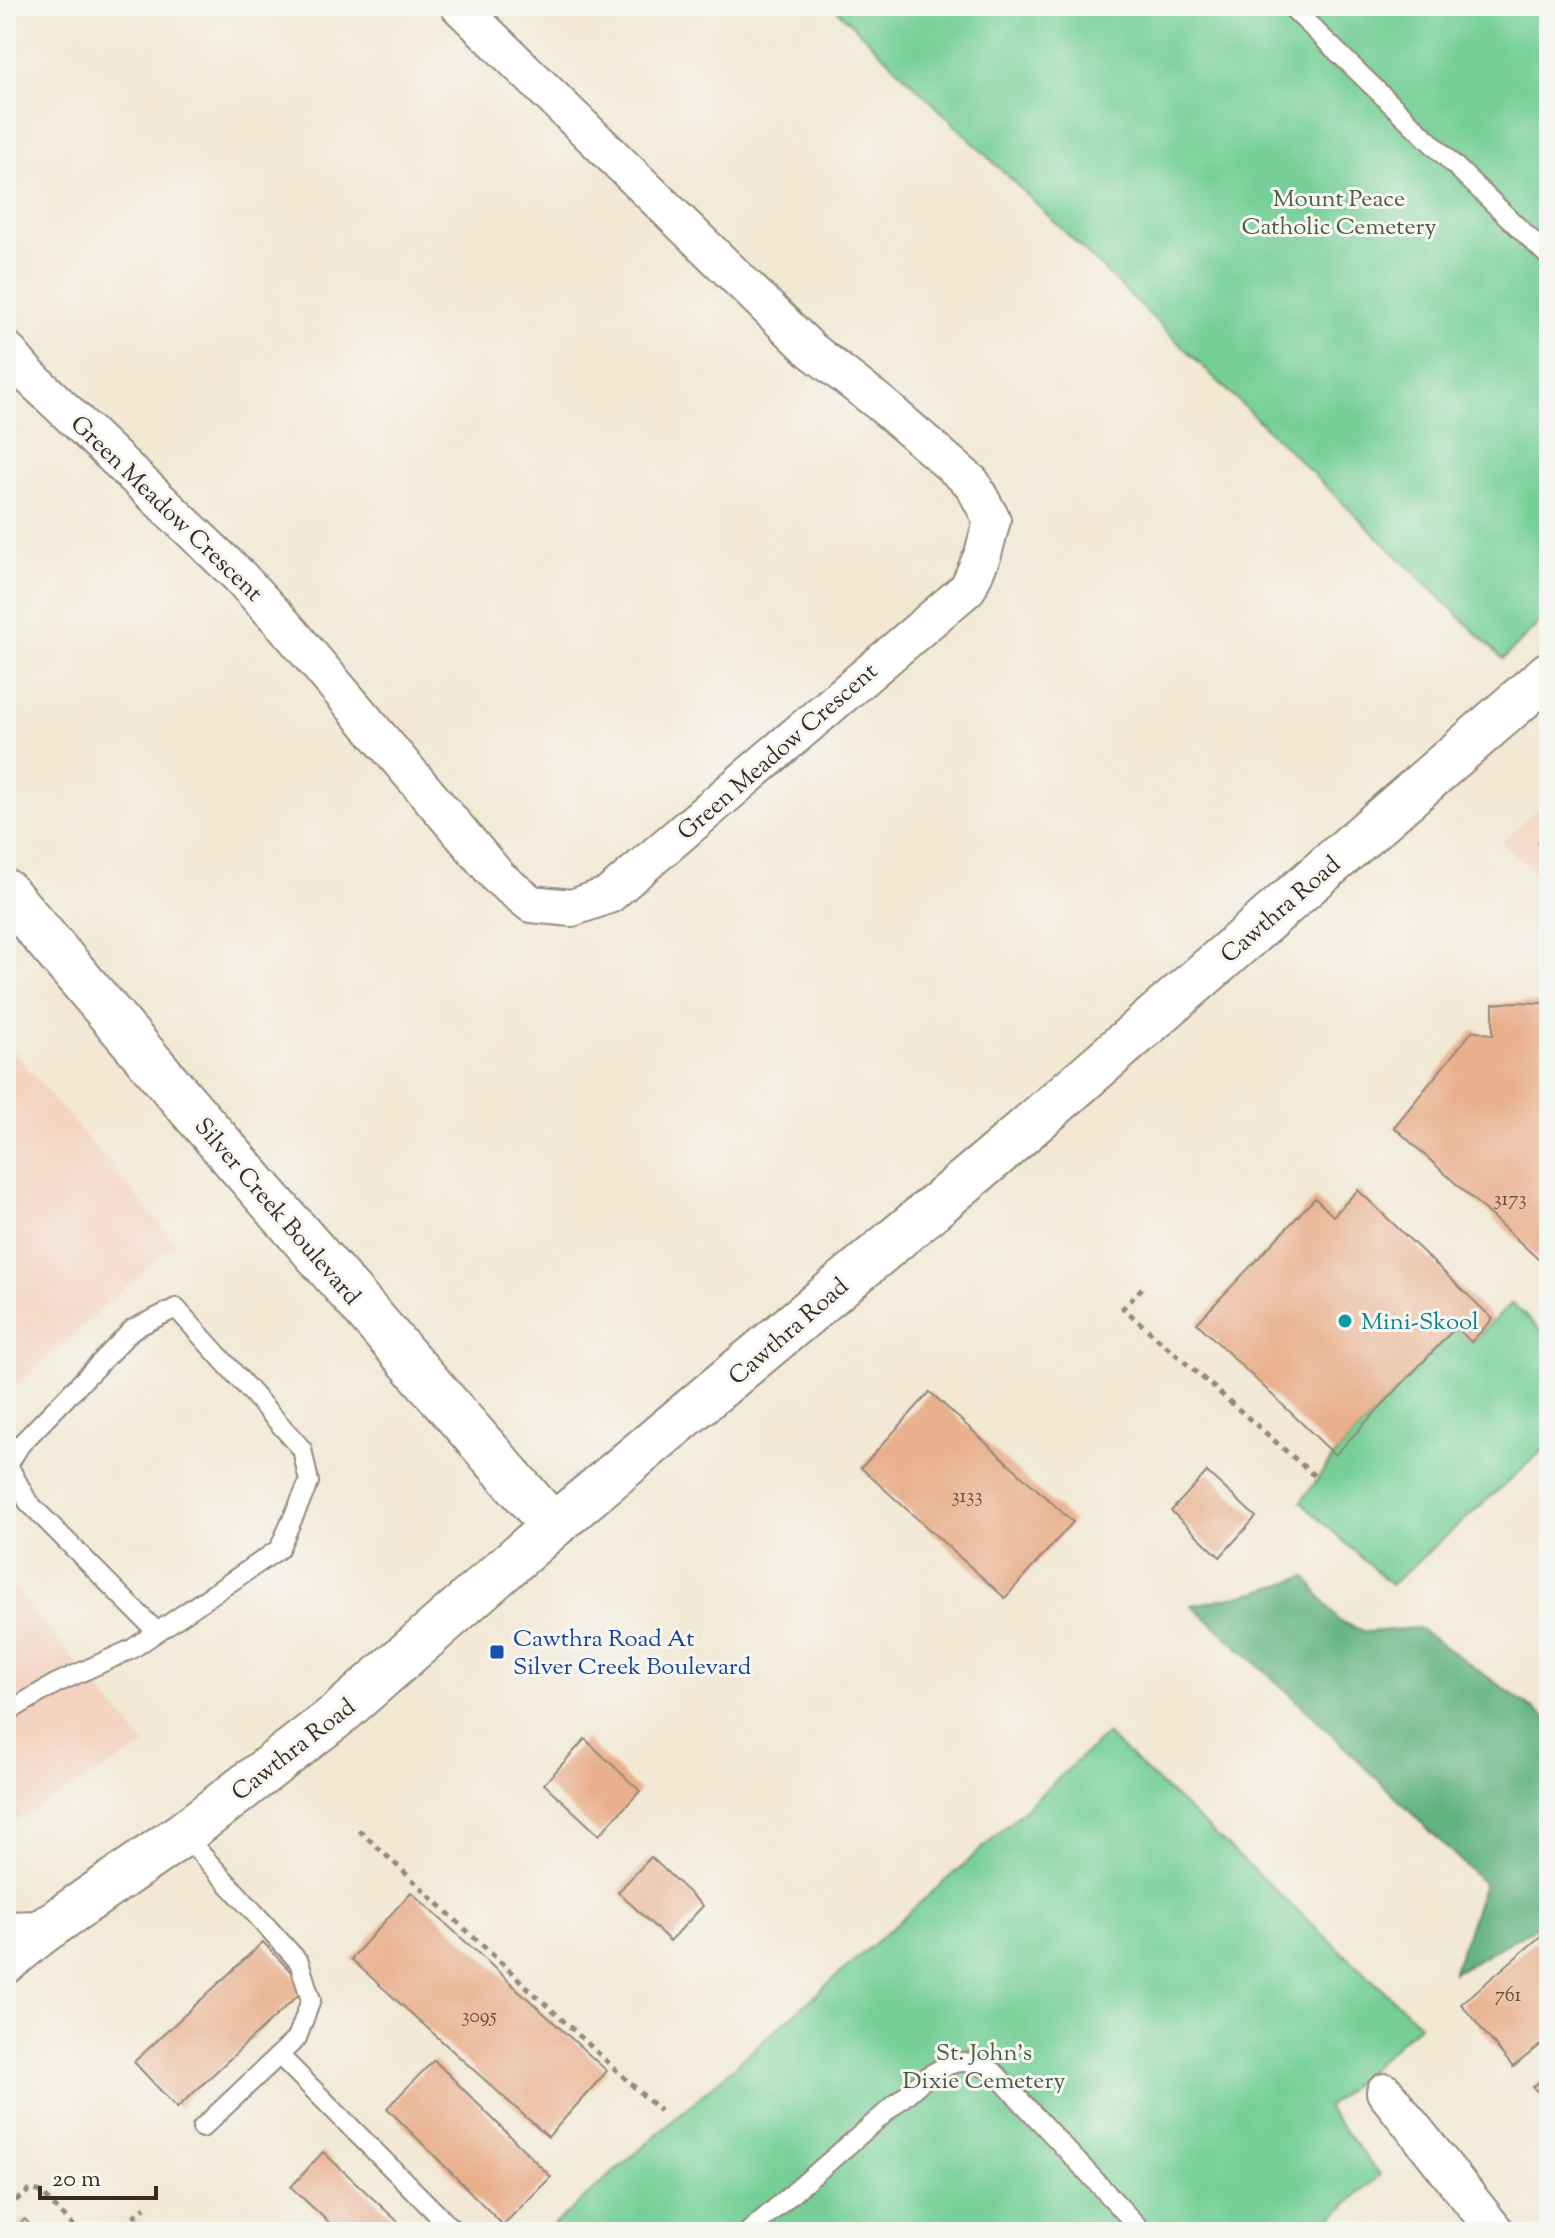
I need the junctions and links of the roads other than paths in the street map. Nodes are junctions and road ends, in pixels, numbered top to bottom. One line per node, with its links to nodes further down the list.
1 (459, 6): 4 (street, Green Meadow Crescent)
2 (1290, 6): 3 (lane)
3 (1549, 257)
4 (6, 349)
5 (1549, 674): 7 (main road, Cawthra Road)
6 (6, 892): 7 (main road, Silver Creek Boulevard)
7 (553, 1526): 10 (main road, Cawthra Road)
8 (157, 1632): 8 (lane); 9 (lane)
9 (6, 1713)
10 (183, 1834): 11 (main road, Cawthra Road); 13 (lane)
11 (23, 1934): 12 (main road, Cawthra Road)
12 (6, 1961)
13 (279, 2055): 15 (lane); 16 (lane)
14 (1385, 2092): 19 (street)
15 (202, 2128)
16 (455, 2232)
17 (748, 2232): 18 (lane)
18 (1143, 2232)
19 (1496, 2232)

